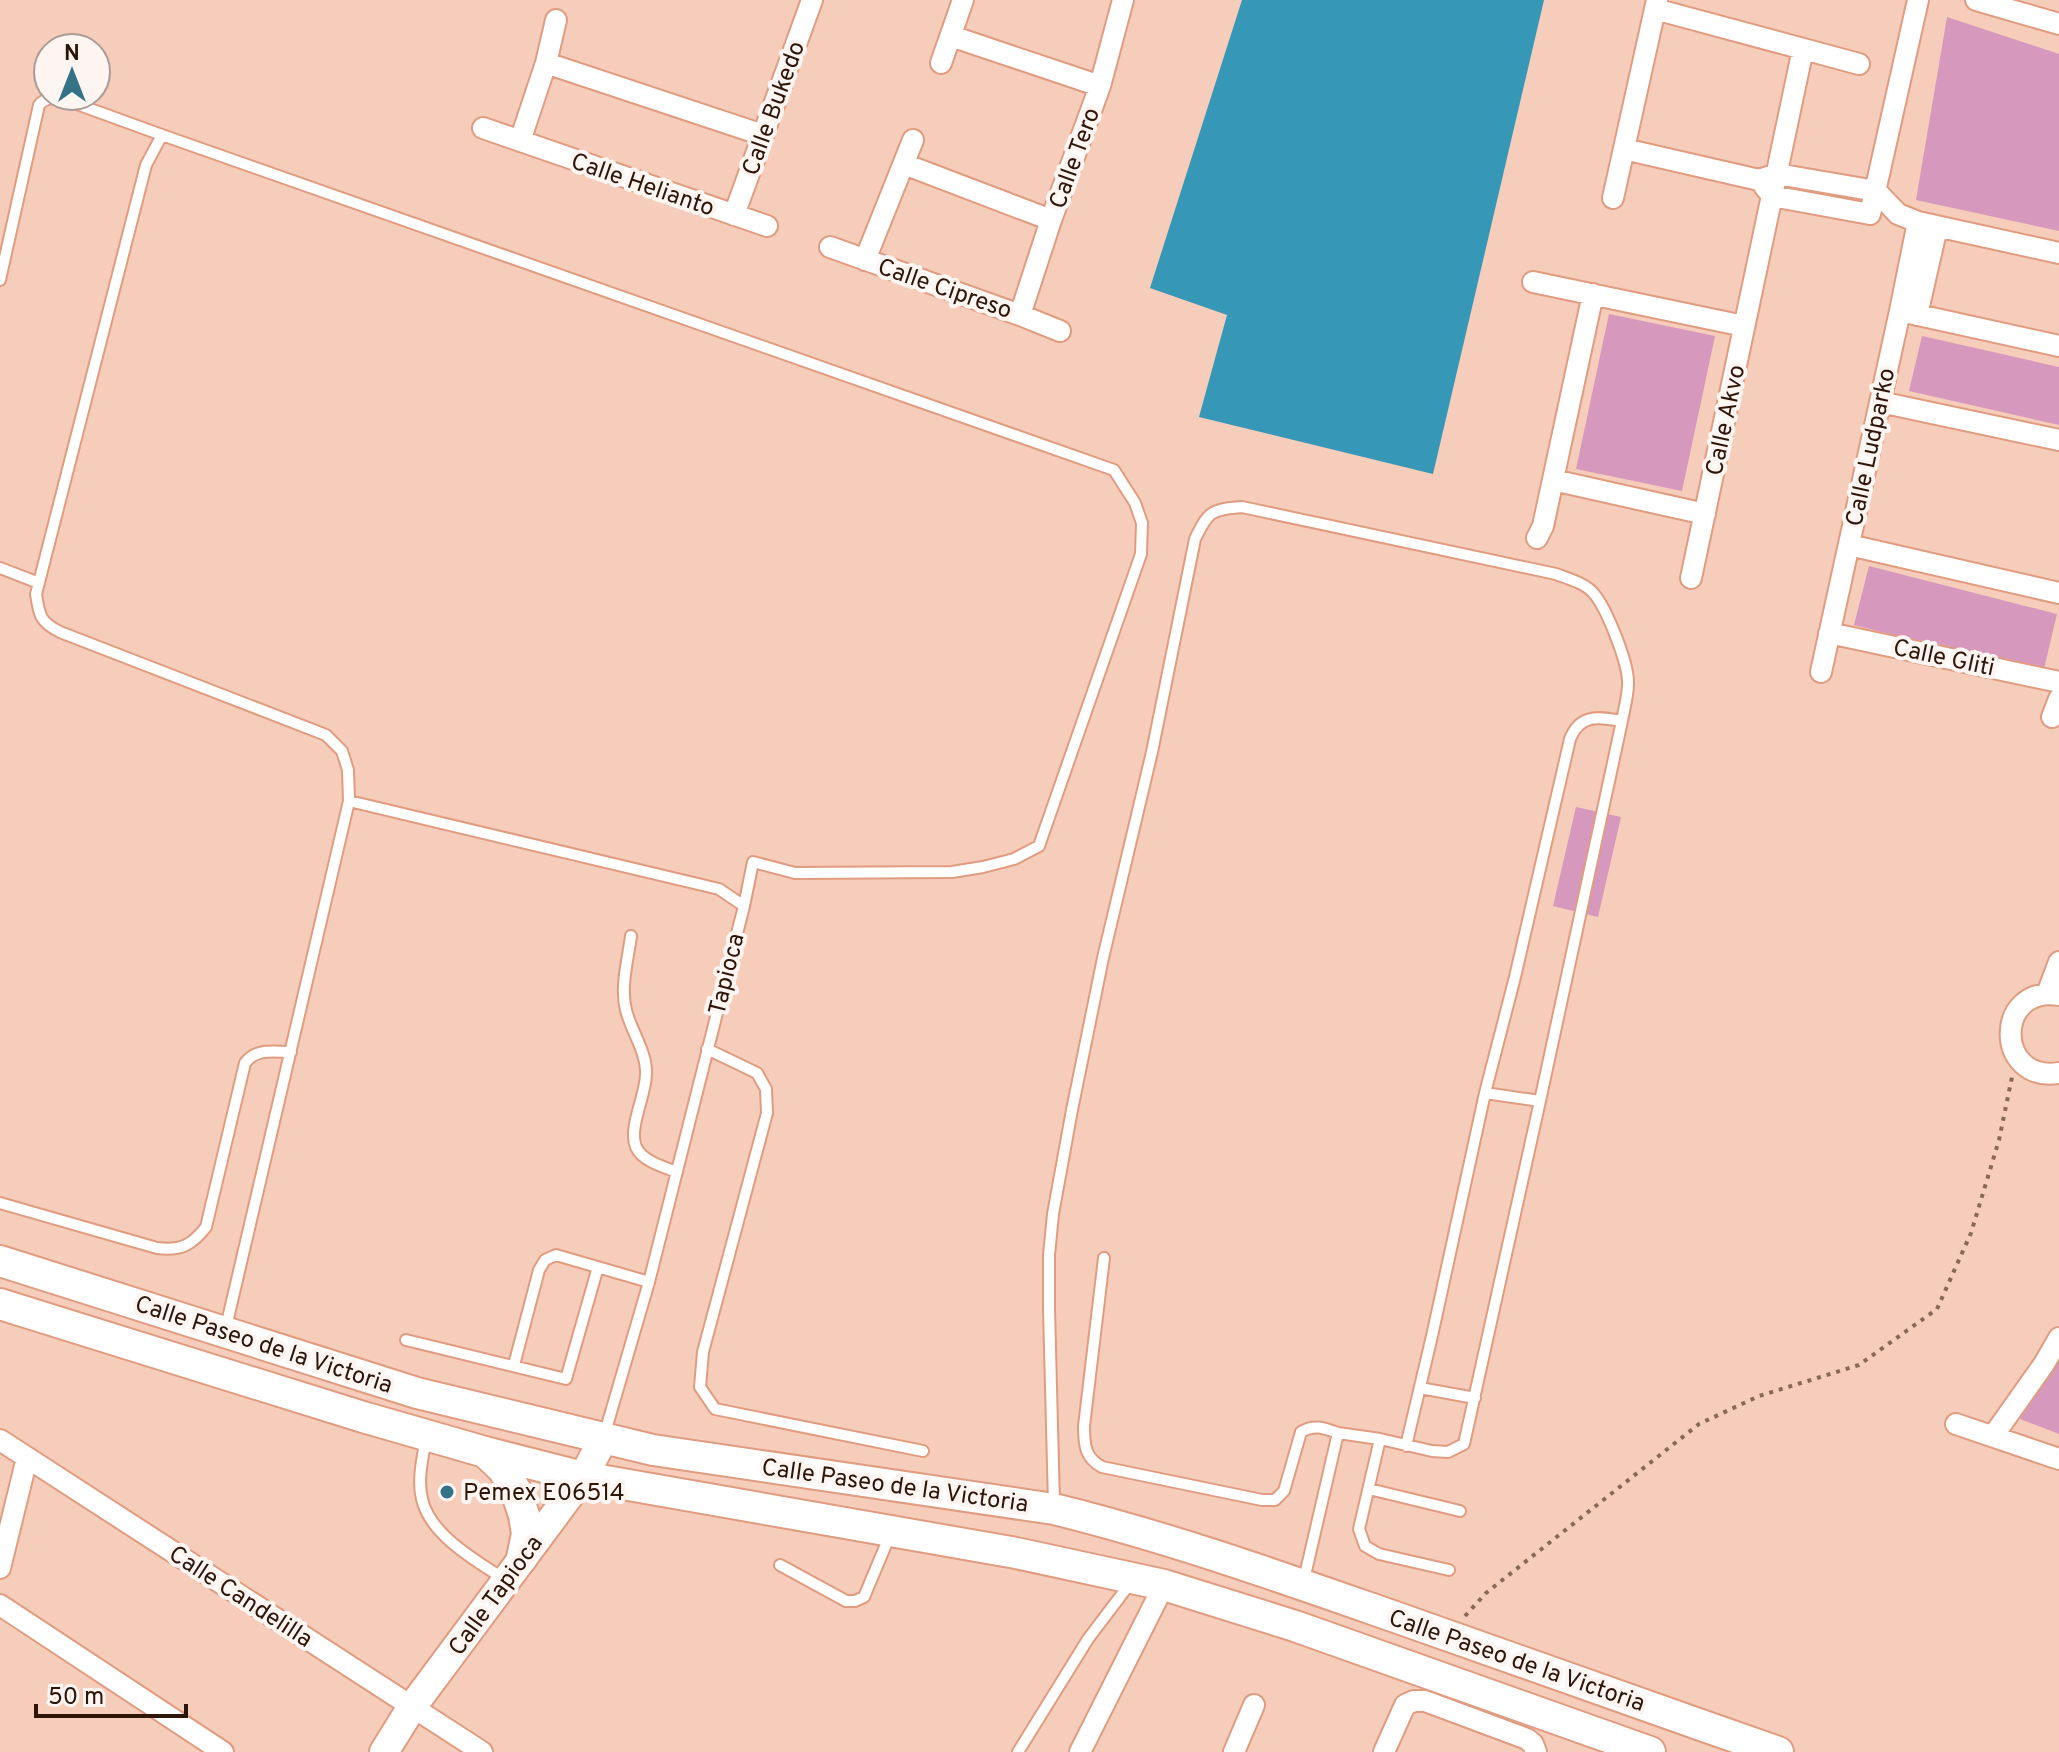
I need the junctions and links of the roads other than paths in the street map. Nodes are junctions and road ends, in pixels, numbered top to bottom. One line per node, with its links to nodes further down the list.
1 (963, 0): 9 (street)
2 (1123, 0): 14 (street, Calle Tero)
3 (1918, 0): 24 (street)
4 (1976, 0): 8 (street)
5 (804, 2): 17 (street, Calle Bukedo)
6 (1656, 5): 10 (street); 20 (street)
7 (556, 20): 11 (street)
8 (2059, 24)
9 (951, 36): 12 (street); 14 (street)
10 (1803, 49): 13 (street); 22 (street, Calle Akvo)
11 (546, 63): 17 (street); 19 (street)
12 (941, 63)
13 (1859, 64)
14 (1100, 86): 26 (street, Calle Tero)
15 (483, 128): 19 (street, Calle Helianto)
16 (162, 135): 32 (lane); 48 (lane); 55 (lane)
17 (763, 135): 25 (street, Calle Bukedo)
18 (913, 140): 21 (street)
19 (520, 141): 25 (street, Calle Helianto)
20 (1624, 149): 22 (street); 23 (street)
21 (904, 164): 26 (street); 31 (street)
22 (1769, 183): 24 (street); 37 (street, Calle Akvo)
23 (1613, 198)
24 (1878, 203): 27 (street)
25 (734, 215): 28 (street, Calle Helianto)
26 (1051, 220): 36 (street, Calle Tero)
27 (1927, 224): 30 (street); 35 (street, Calle Ludparko)
28 (767, 226)
29 (830, 247): 31 (street, Calle Cipreso)
30 (2059, 253)
31 (865, 260): 36 (street, Calle Cipreso)
32 (0, 280)
33 (1533, 282): 34 (street)
34 (1593, 294): 37 (street); 42 (street)
35 (1909, 313): 39 (street); 40 (street, Calle Ludparko)
36 (1020, 315): 38 (street, Calle Cipreso)
37 (1744, 326): 43 (street, Calle Akvo)
38 (1060, 331)
39 (2059, 346)
40 (1880, 402): 41 (street); 45 (street, Calle Ludparko)
41 (2059, 440)
42 (1553, 480): 43 (street); 44 (street)
43 (1705, 514): 47 (street, Calle Akvo)
44 (1537, 538)
45 (1849, 545): 49 (street); 50 (street, Calle Ludparko)
46 (0, 568): 48 (lane)
47 (1691, 578)
48 (39, 583): 54 (lane)
49 (2059, 593)
50 (1829, 633): 51 (street, Calle Ludparko); 52 (street, Calle Gliti)
51 (1821, 672)
52 (2059, 682)
53 (1622, 721): 62 (lane); 63 (lane); 92 (lane)
54 (349, 801): 55 (lane, Tapioca); 60 (lane)
55 (744, 906): 59 (lane, Tapioca)
56 (631, 936): 64 (lane)
57 (2059, 962): 58 (street)
58 (2053, 995): 61 (street)
59 (707, 1049): 64 (lane, Tapioca); 86 (lane)
60 (291, 1052): 65 (lane); 72 (lane)
61 (2059, 1073)
62 (1485, 1093): 63 (lane); 76 (lane)
63 (1540, 1101): 77 (lane)
64 (677, 1172): 69 (lane, Tapioca)
65 (0, 1203)
66 (1104, 1258): 79 (lane)
67 (0, 1261): 72 (main road, Calle Paseo de la Victoria)
68 (598, 1267): 69 (lane); 75 (lane); 75 (lane)
69 (649, 1282): 82 (lane, Tapioca)
70 (0, 1304): 71 (main road, Calle Paseo de la Victoria)
71 (52, 1320): 72 (main road); 80 (main road, Calle Paseo de la Victoria)
72 (225, 1331): 82 (main road, Calle Paseo de la Victoria)
73 (2059, 1338): 81 (street)
74 (406, 1340): 75 (lane)
75 (514, 1365)
76 (1420, 1388): 77 (lane); 85 (lane)
77 (1475, 1398): 85 (lane)
78 (1956, 1424): 81 (street)
79 (1338, 1433): 83 (lane); 101 (lane)
80 (426, 1435): 87 (main road, Calle Paseo de la Victoria); 97 (lane)
81 (1993, 1436): 89 (street)
82 (604, 1438): 90 (street, Calle Tapioca); 92 (main road, Calle Paseo de la Victoria)
83 (1380, 1439): 85 (lane); 91 (lane)
84 (0, 1440): 88 (street, Calle Candelilla)
85 (1406, 1446)
86 (923, 1451)
87 (485, 1452): 90 (main road, Calle Paseo de la Victoria); 97 (main road)
88 (27, 1458): 96 (street); 104 (street, Calle Candelilla)
89 (2059, 1459)
90 (583, 1477): 94 (main road, Calle Paseo de la Victoria); 97 (street, Calle Tapioca)
91 (1369, 1489): 93 (lane); 98 (lane)
92 (1054, 1509): 101 (main road, Calle Paseo de la Victoria)
93 (1460, 1511)
94 (892, 1531): 95 (lane); 99 (main road, Calle Paseo de la Victoria)
95 (780, 1565)
96 (0, 1568)
97 (514, 1569): 104 (street, Calle Tapioca)
98 (1449, 1570)
99 (1134, 1578): 100 (main road, Calle Paseo de la Victoria); 108 (lane)
100 (1164, 1585): 109 (street); 113 (main road, Calle Paseo de la Victoria)
101 (1303, 1585): 114 (main road, Calle Paseo de la Victoria)
102 (0, 1605): 105 (street)
103 (1254, 1705): 110 (street)
104 (412, 1707): 106 (street, Calle Tapioca); 107 (street, Calle Candelilla)
105 (223, 1752)
106 (384, 1752)
107 (482, 1752)
108 (1018, 1752)
109 (1080, 1752)
110 (1234, 1752)
111 (1384, 1752): 112 (street)
112 (1536, 1752)
113 (1650, 1752)
114 (1778, 1752)

